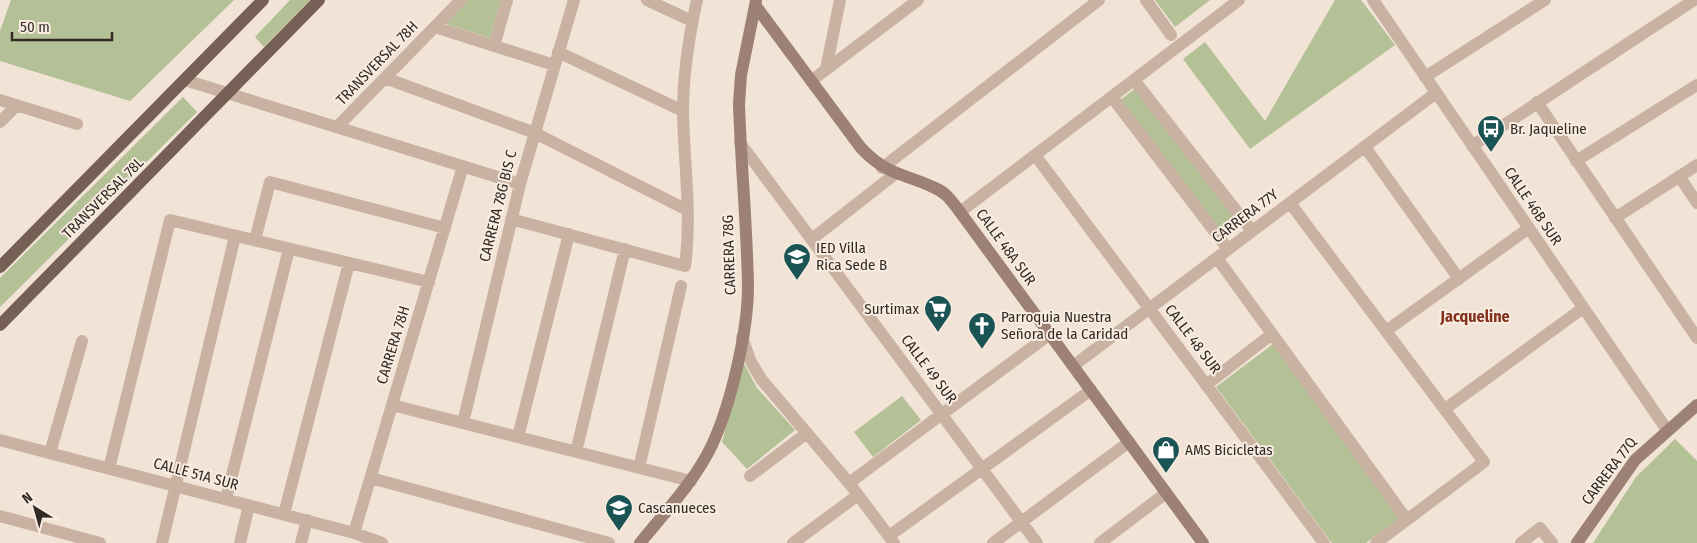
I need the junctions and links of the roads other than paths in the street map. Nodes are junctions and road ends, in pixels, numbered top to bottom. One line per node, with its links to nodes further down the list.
1 (263, 0): 25 (main road)
2 (319, 0): 30 (main road)
3 (461, 0): 18 (street, TRANSVERSAL 78H)
4 (507, 0): 20 (street)
5 (574, 0): 21 (street, CARRERA 78G BIS C)
6 (647, 0): 17 (street)
7 (697, 0): 17 (street)
8 (840, 0): 22 (street)
9 (918, 0): 22 (street)
10 (1146, 0): 19 (street)
11 (1240, 0): 26 (street)
12 (1373, 0): 23 (street, CALLE 46B SUR)
13 (1545, 0): 23 (street)
14 (1694, 0): 33 (street)
15 (1092, 2): 47 (street)
16 (756, 3): 27 (street, CALLE 48A SUR); 40 (street, CARRERA 78G)
17 (692, 21): 35 (street)
18 (435, 27): 20 (street); 24 (street, TRANSVERSAL 78H)
19 (1171, 35)
20 (494, 46): 21 (street)
21 (556, 58): 35 (street); 39 (street, CARRERA 78G BIS C)
22 (826, 69): 27 (street)
23 (1426, 77): 29 (street, CALLE 46B SUR)
24 (385, 78): 38 (street, TRANSVERSAL 78H); 39 (street)
25 (185, 80): 30 (street); 69 (main road, TRANSVERSAL 78L)
26 (1134, 80): 31 (street); 59 (street)
27 (811, 81): 47 (street, CALLE 48A SUR)
28 (1697, 84): 44 (street)
29 (1436, 93): 41 (street, CALLE 46B SUR); 42 (street, CARRERA 77Y)
30 (229, 94): 38 (street); 75 (main road, TRANSVERSAL 78L)
31 (1112, 97): 43 (street); 66 (street)
32 (0, 100): 34 (street)
33 (1537, 102): 41 (street); 44 (street)
34 (17, 105): 36 (street); 37 (street)
35 (683, 112): 53 (street)
36 (0, 122)
37 (77, 124)
38 (337, 127): 46 (street)
39 (534, 133): 50 (street, CARRERA 78G BIS C); 53 (street)
40 (740, 142): 62 (street, CALLE 49 SUR); 79 (street, CARRERA 78G)
41 (1472, 146): 58 (street, CALLE 46B SUR)
42 (1365, 147): 51 (street, CARRERA 77Y); 70 (street)
43 (1035, 155): 54 (street); 73 (street, CALLE 48 SUR)
44 (1576, 160): 55 (street)
45 (1697, 164): 49 (street)
46 (463, 166): 50 (street); 57 (street, CARRERA 78H)
47 (882, 168): 48 (street, CALLE 48A SUR)
48 (895, 174): 54 (street, CALLE 48A SUR); 62 (street)
49 (1679, 176): 52 (street); 55 (street)
50 (520, 184): 56 (street, CARRERA 78G BIS C)
51 (1290, 203): 59 (street, CARRERA 77Y); 76 (street)
52 (1697, 203)
53 (687, 210): 65 (street)
54 (960, 212): 77 (street, CALLE 48A SUR)
55 (1615, 218): 80 (street)
56 (511, 219): 60 (street); 89 (street, CARRERA 78G BIS C)
57 (445, 228): 63 (street); 71 (street, CARRERA 78H)
58 (1529, 228): 70 (street); 74 (street, CALLE 46B SUR)
59 (1252, 232): 66 (street, CARRERA 77Y)
60 (569, 234): 65 (street); 92 (street)
61 (235, 236): 63 (street); 98 (street); 104 (street)
62 (812, 239): 88 (street, CALLE 49 SUR)
63 (255, 240): 64 (street)
64 (289, 249): 68 (street); 107 (street)
65 (624, 249): 95 (street)
66 (1228, 249): 67 (street, CARRERA 77Y)
67 (1217, 258): 73 (street, CARRERA 77Y); 78 (street)
68 (349, 263): 71 (street); 109 (street)
69 (0, 266)
70 (1459, 279): 76 (street)
71 (429, 282): 85 (street, CARRERA 78H)
72 (681, 286): 97 (street)
73 (1149, 308): 82 (street, CARRERA 77Y); 83 (street, CALLE 48 SUR)
74 (1583, 308): 87 (street); 90 (street, CALLE 46B SUR)
75 (0, 325)
76 (1386, 331): 87 (street)
77 (1050, 334): 82 (street, CALLE 48A SUR); 88 (street)
78 (1272, 334): 83 (street); 112 (street)
79 (742, 337): 91 (street); 102 (street, CARRERA 78G)
80 (1697, 338)
81 (82, 341): 96 (street)
82 (1073, 366): 84 (street, CALLE 48A SUR)
83 (1206, 385): 128 (street, CALLE 48 SUR)
84 (1091, 390): 94 (street, CALLE 48A SUR); 99 (street)
85 (392, 406): 89 (street); 101 (street, CARRERA 78H)
86 (1697, 406): 90 (street, CARRERA 77Q)
87 (1444, 409): 112 (street)
88 (942, 414): 99 (street, CALLE 49 SUR); 103 (street)
89 (463, 423): 92 (street)
90 (1667, 430): 132 (street, CARRERA 77Q)
91 (807, 432): 100 (street); 103 (street)
92 (518, 437): 95 (street)
93 (0, 440): 96 (street, CALLE 51A SUR)
94 (1129, 442): 105 (street, CALLE 48A SUR); 113 (street)
95 (576, 452): 97 (street)
96 (50, 453): 98 (street, CALLE 51A SUR)
97 (639, 468): 102 (street)
98 (109, 469): 104 (street, CALLE 51A SUR)
99 (982, 469): 113 (street, CALLE 49 SUR); 115 (street)
100 (750, 476)
101 (370, 478): 114 (street, CARRERA 78H); 121 (street)
102 (691, 481): 122 (street, CARRERA 78G)
103 (849, 483): 106 (street)
104 (175, 486): 107 (street, CALLE 51A SUR); 117 (street)
105 (1166, 493): 126 (street); 127 (street, CALLE 48A SUR)
106 (858, 495): 115 (street); 123 (street)
107 (226, 499): 108 (street, CALLE 51A SUR)
108 (250, 505): 109 (street, CALLE 51A SUR); 118 (street)
109 (284, 514): 111 (street, CALLE 51A SUR)
110 (0, 516): 116 (street)
111 (307, 520): 114 (street, CALLE 51A SUR); 119 (street)
112 (1407, 520): 129 (street)
113 (1022, 522): 124 (street); 125 (street, CALLE 49 SUR)
114 (354, 532): 120 (street, CALLE 51A SUR)
115 (891, 540)
116 (100, 543)
117 (162, 543)
118 (240, 543)
119 (301, 543)
120 (382, 543)
121 (609, 543)
122 (640, 543)
123 (793, 543)
124 (993, 543)
125 (1037, 543)
126 (1100, 543)
127 (1203, 543)
128 (1324, 543)
129 (1376, 543)
130 (1521, 543): 131 (street)
131 (1552, 543)
132 (1577, 543)

